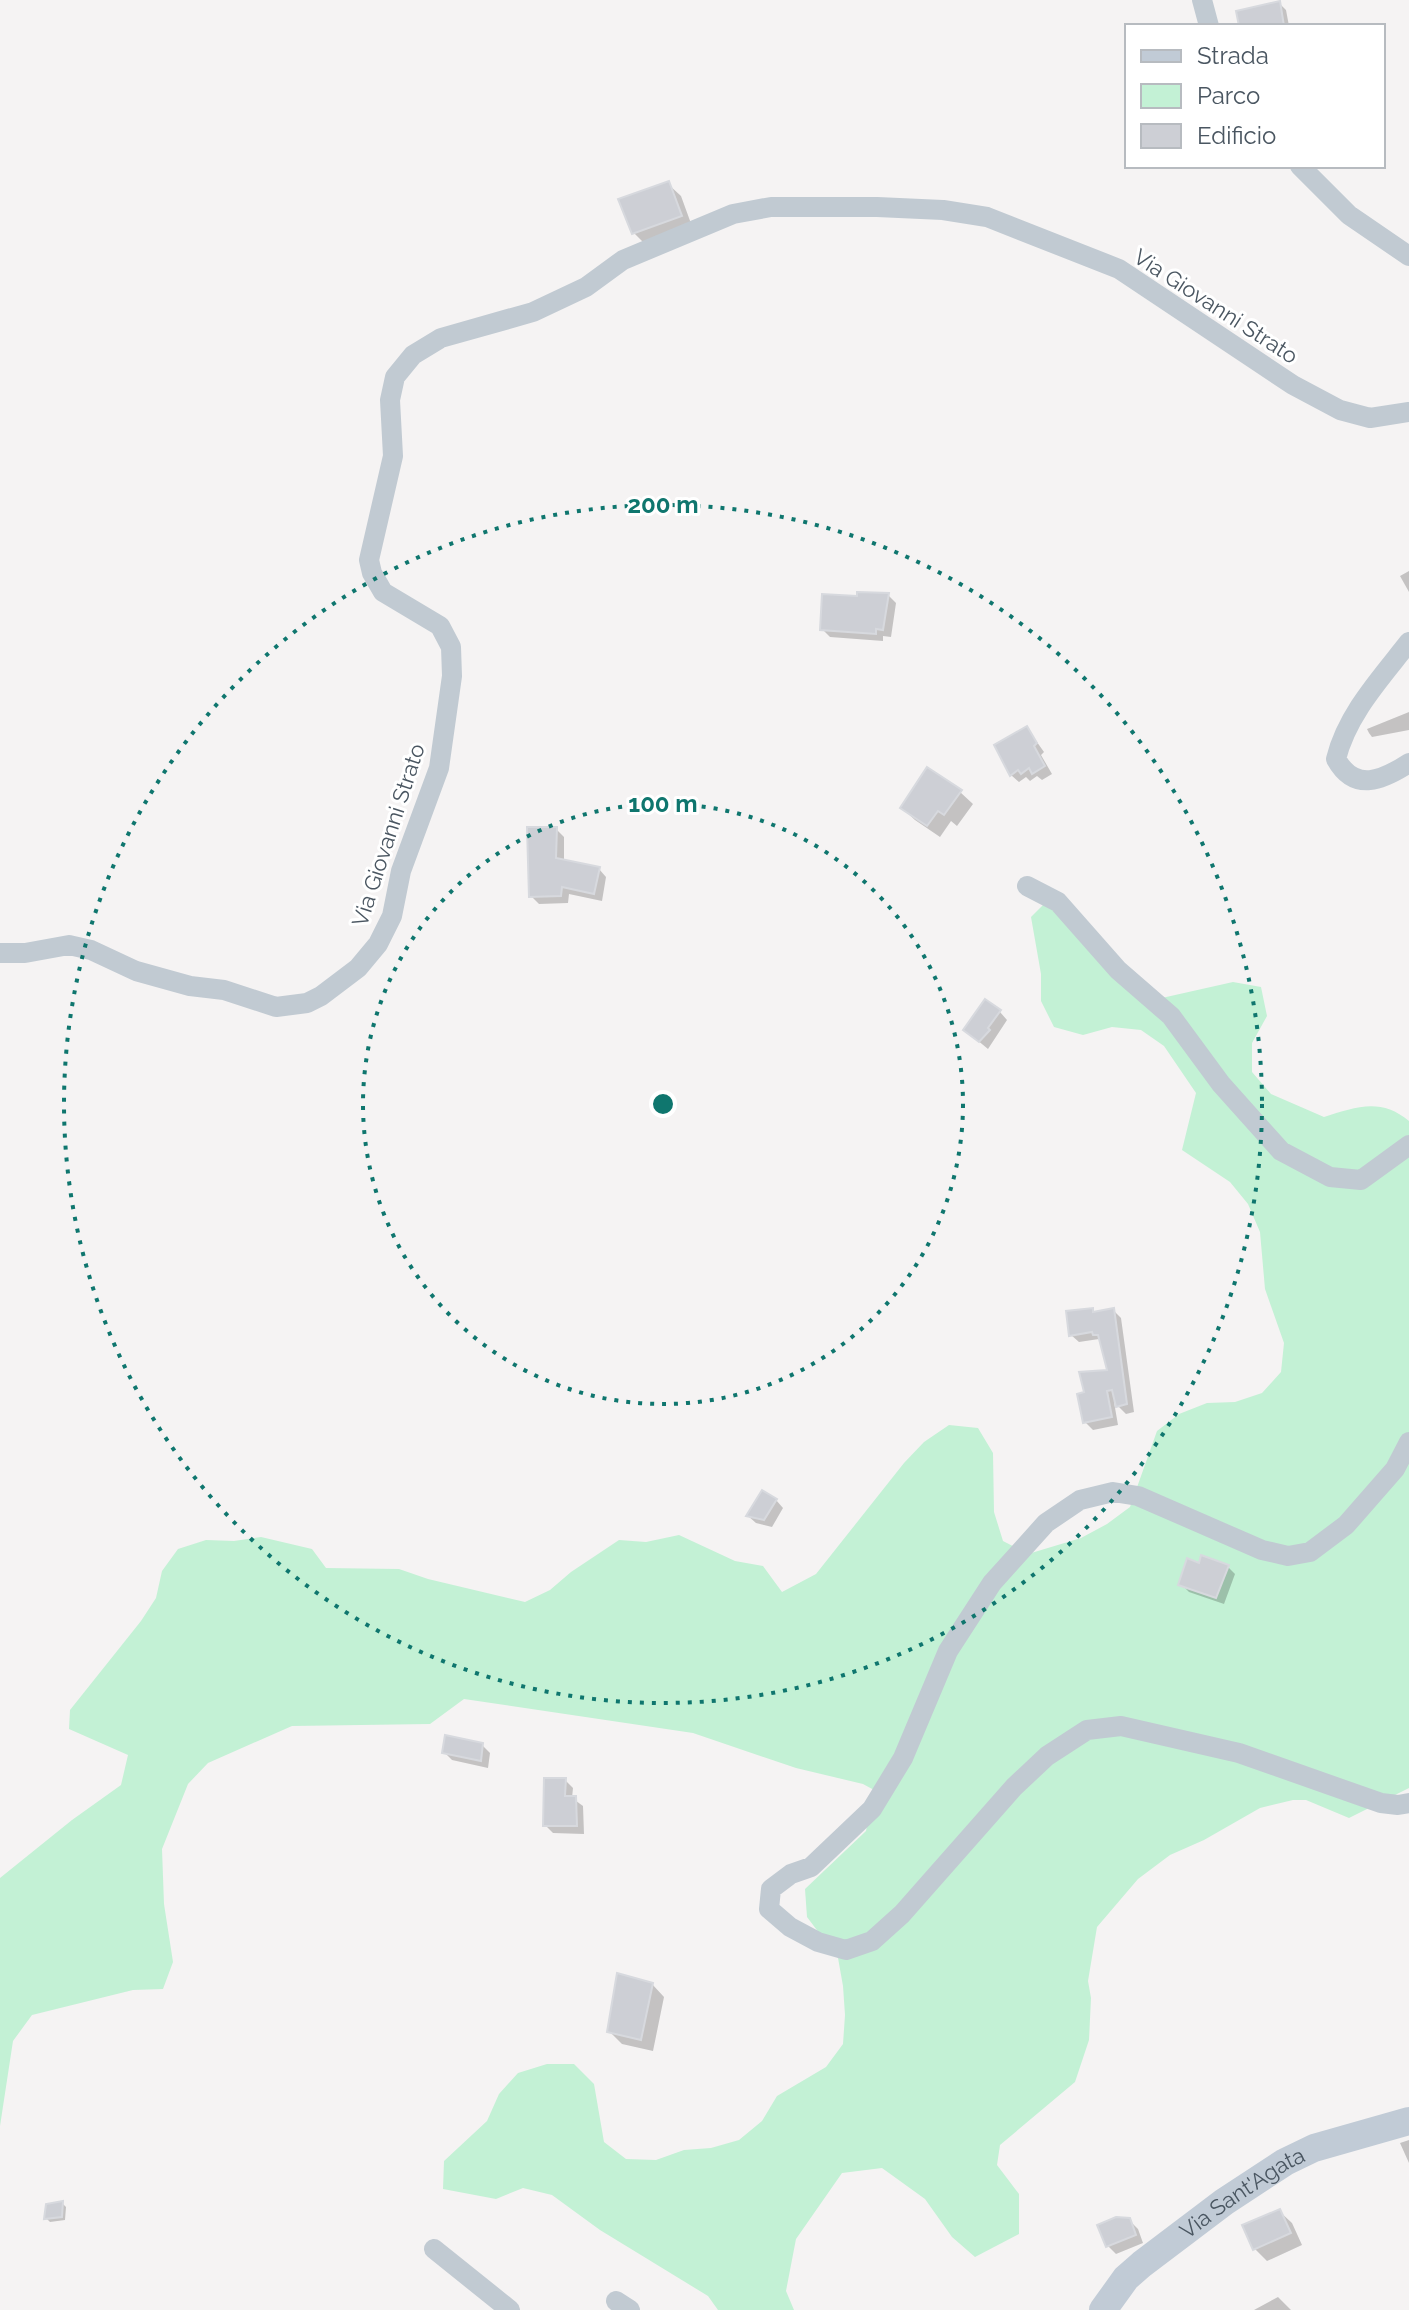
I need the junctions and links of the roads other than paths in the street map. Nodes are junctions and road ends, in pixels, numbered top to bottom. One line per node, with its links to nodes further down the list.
1 (1202, 0): 2 (street)
2 (1208, 24)
3 (1302, 168): 4 (street)
4 (1409, 256)
5 (1409, 412): 9 (street, Via Giovanni Strato)
6 (1409, 642): 7 (street)
7 (1409, 763)
8 (1027, 886): 10 (street)
9 (0, 953)
10 (1409, 1145)
11 (1409, 1442): 12 (street)
12 (1409, 1803)
13 (1409, 2121): 16 (street, Via Sant'Agata)
14 (434, 2249): 15 (street)
15 (510, 2310)
16 (1103, 2310)

